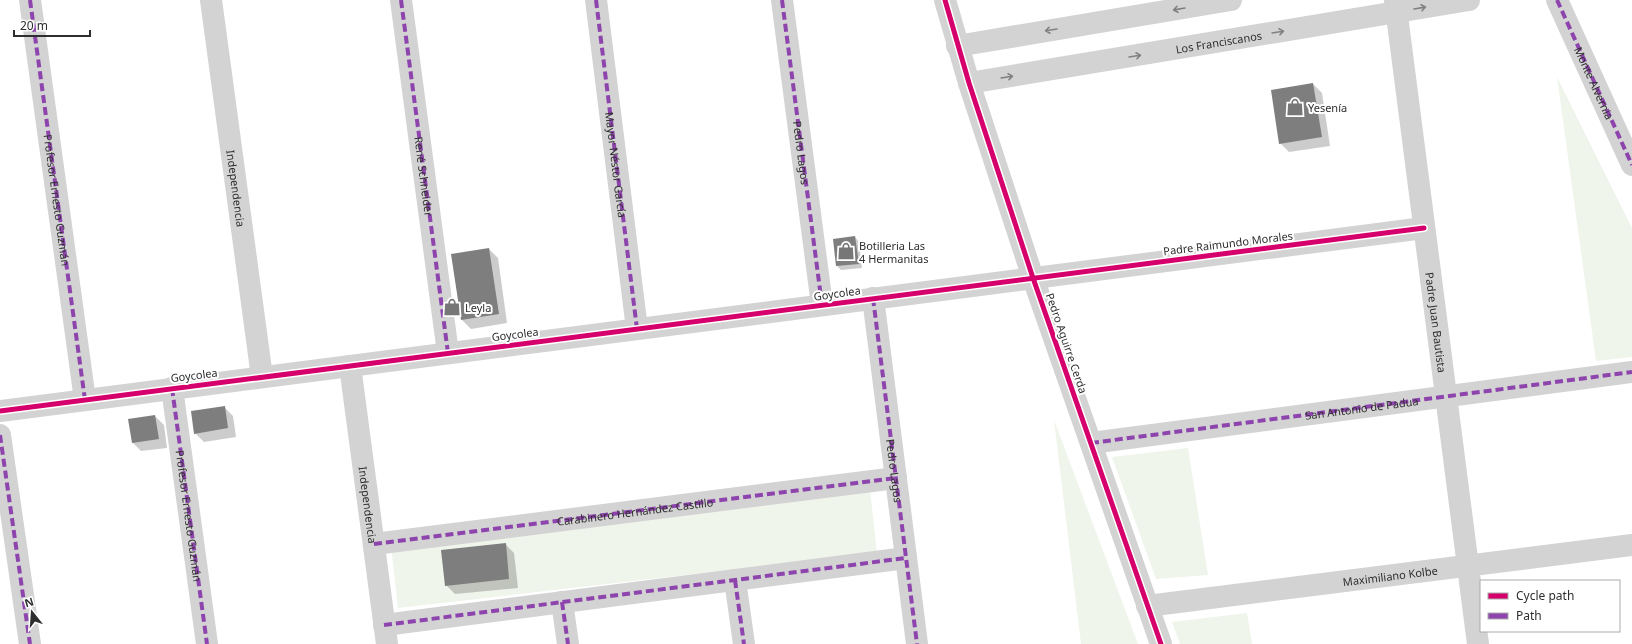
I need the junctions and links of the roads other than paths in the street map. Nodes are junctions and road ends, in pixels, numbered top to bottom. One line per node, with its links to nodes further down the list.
1 (30, 0): 25 (street, Profesor Ernesto Guzmán)
2 (212, 0): 22 (street, Independencia)
3 (401, 0): 19 (street, René Schneider)
4 (596, 0): 18 (street, Mayor Néstor García)
5 (782, 0): 17 (street, Pedro Lagos)
6 (946, 0): 11 (street, Pedro Aguirre Cerda)
7 (1231, 0): 11 (street, one-way to 11)
8 (1469, 0): 10 (street, Los Franciscanos, one-way to 8)
9 (1557, 0): 13 (street, Monte Alvernia)
10 (1396, 6): 12 (street, Los Franciscanos, one-way to 10); 14 (street, Padre Juan Bautista)
11 (957, 46): 12 (street, Pedro Aguirre Cerda)
12 (969, 83): 15 (street, Pedro Aguirre Cerda)
13 (1632, 165)
14 (1424, 228): 15 (street, Padre Raimundo Morales); 24 (street, Padre Juan Bautista)
15 (1033, 278): 16 (street, Goycolea); 28 (street, Pedro Aguirre Cerda)
16 (873, 298): 17 (street, Goycolea); 29 (street, Pedro Lagos)
17 (822, 305): 18 (street, Goycolea)
18 (637, 329): 19 (street, Goycolea)
19 (448, 353): 20 (street, Goycolea)
20 (350, 366): 22 (street, Goycolea); 30 (street, Independencia)
21 (1632, 372): 24 (street, San Antonio de Padua)
22 (262, 377): 23 (street, Goycolea)
23 (172, 388): 25 (street, Goycolea); 39 (street, Profesor Ernesto Guzmán)
24 (1446, 396): 28 (street, San Antonio de Padua); 33 (street, Padre Juan Bautista)
25 (85, 400): 26 (street, Goycolea)
26 (0, 411)
27 (0, 435): 38 (street)
28 (1091, 443): 36 (street, Pedro Aguirre Cerda)
29 (896, 478): 30 (street, Carabinero Hernández Castillo); 32 (street, Pedro Lagos)
30 (374, 544): 37 (street, Independencia)
31 (1632, 545): 33 (street, Maximiliano Kolbe)
32 (906, 558): 34 (street); 42 (street, Pedro Lagos)
33 (1468, 566): 36 (street, Maximiliano Kolbe); 44 (street, Padre Juan Bautista)
34 (735, 580): 35 (street); 41 (street)
35 (562, 602): 37 (street); 40 (street)
36 (1147, 606): 43 (street, Pedro Aguirre Cerda)
37 (386, 634)
38 (30, 644)
39 (207, 644)
40 (568, 644)
41 (744, 644)
42 (917, 644)
43 (1161, 644)
44 (1478, 644)

